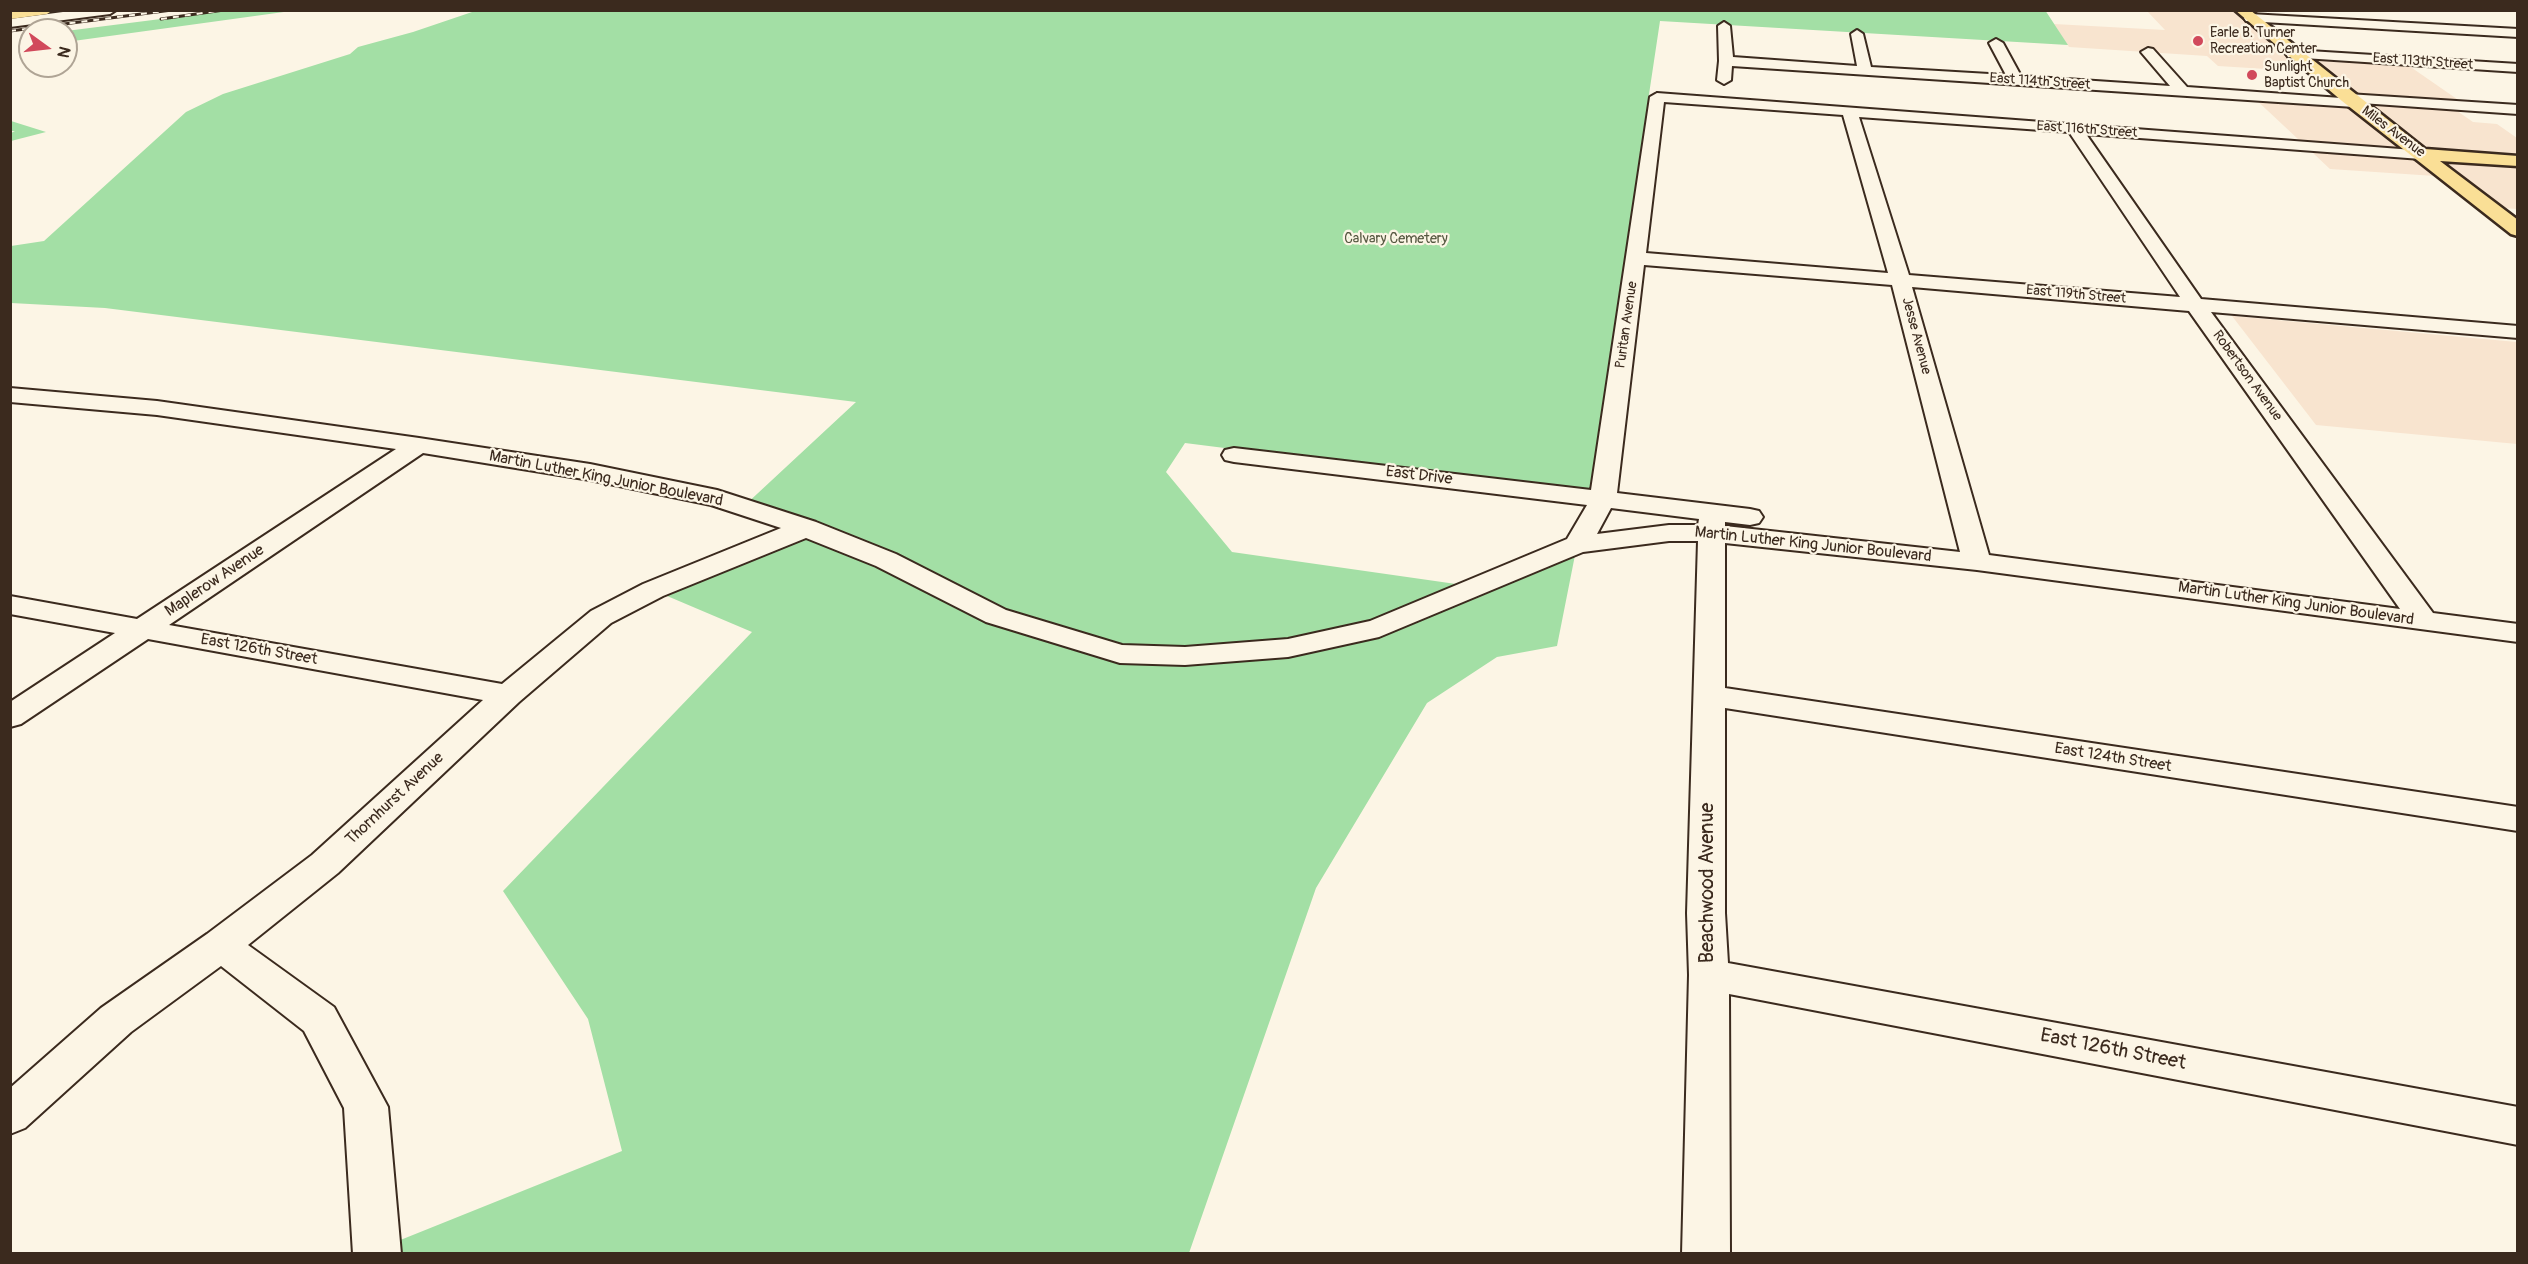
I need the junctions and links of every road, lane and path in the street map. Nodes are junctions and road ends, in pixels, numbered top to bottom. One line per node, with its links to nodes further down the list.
1 (47, 10): 4 (main road)
2 (110, 10): 5 (street)
3 (2246, 14): 7 (street); 11 (main road, Miles Avenue)
4 (10, 15)
5 (10, 23)
6 (1724, 26): 12 (street)
7 (2517, 33)
8 (1857, 34): 14 (street)
9 (1996, 44): 15 (street)
10 (2148, 52): 16 (street)
11 (2292, 54): 13 (street, East 113th Street); 18 (main road, Miles Avenue)
12 (1726, 61): 14 (street, East 114th Street); 19 (street)
13 (2517, 68)
14 (1865, 70): 15 (street, East 114th Street)
15 (2016, 81): 16 (street, East 114th Street)
16 (2183, 92): 18 (street, East 114th Street)
17 (1657, 97): 19 (street, East 116th Street); 26 (street, Puritan Avenue)
18 (2351, 101): 20 (street, East 114th Street); 23 (main road, Miles Avenue)
19 (1722, 103): 21 (street, East 116th Street)
20 (2517, 110)
21 (1850, 112): 22 (street, East 116th Street); 27 (street, Jesse Avenue)
22 (2075, 129): 23 (street, East 116th Street); 28 (street, Robertson Avenue)
23 (2421, 154): 24 (main road, East 116th Street); 25 (main road, Miles Avenue)
24 (2517, 161)
25 (2517, 231)
26 (1635, 258): 27 (street, East 119th Street); 33 (street, Puritan Avenue)
27 (1900, 279): 28 (street, East 119th Street); 37 (street, Jesse Avenue)
28 (2195, 305): 29 (street, East 119th Street); 39 (street, Robertson Avenue)
29 (2517, 332)
30 (10, 395): 31 (street, Martin Luther King Junior Boulevard)
31 (419, 445): 35 (street, Martin Luther King Junior Boulevard); 41 (street, Maplerow Avenue)
32 (1234, 454): 33 (street, East Drive)
33 (1604, 500): 34 (street, Martin Luther King Junior Boulevard); 36 (street, Puritan Avenue)
34 (1712, 522): 36 (street, Martin Luther King Junior Boulevard); 37 (street, Martin Luther King Junior Boulevard); 44 (street, Beachwood Avenue)
35 (806, 528): 36 (street, Martin Luther King Junior Boulevard); 43 (street, Thornhurst Avenue)
36 (1577, 545)
37 (1975, 554): 39 (street, Martin Luther King Junior Boulevard)
38 (10, 605): 41 (street, East 126th Street)
39 (2417, 610): 40 (street, Martin Luther King Junior Boulevard); 42 (street, Martin Luther King Junior Boulevard)
40 (2517, 613)
41 (144, 629): 43 (street, East 126th Street); 45 (street, Maplerow Avenue)
42 (2517, 633)
43 (508, 695): 47 (street, Thornhurst Avenue)
44 (1709, 696): 46 (street, East 124th Street); 48 (street, Beachwood Avenue)
45 (10, 717)
46 (2517, 819)
47 (220, 945): 49 (street, Thornhurst Avenue); 51 (street)
48 (1709, 975): 50 (street, East 126th Street); 52 (street, Beachwood Avenue)
49 (10, 1115)
50 (2517, 1126)
51 (377, 1254)
52 (1706, 1254)

